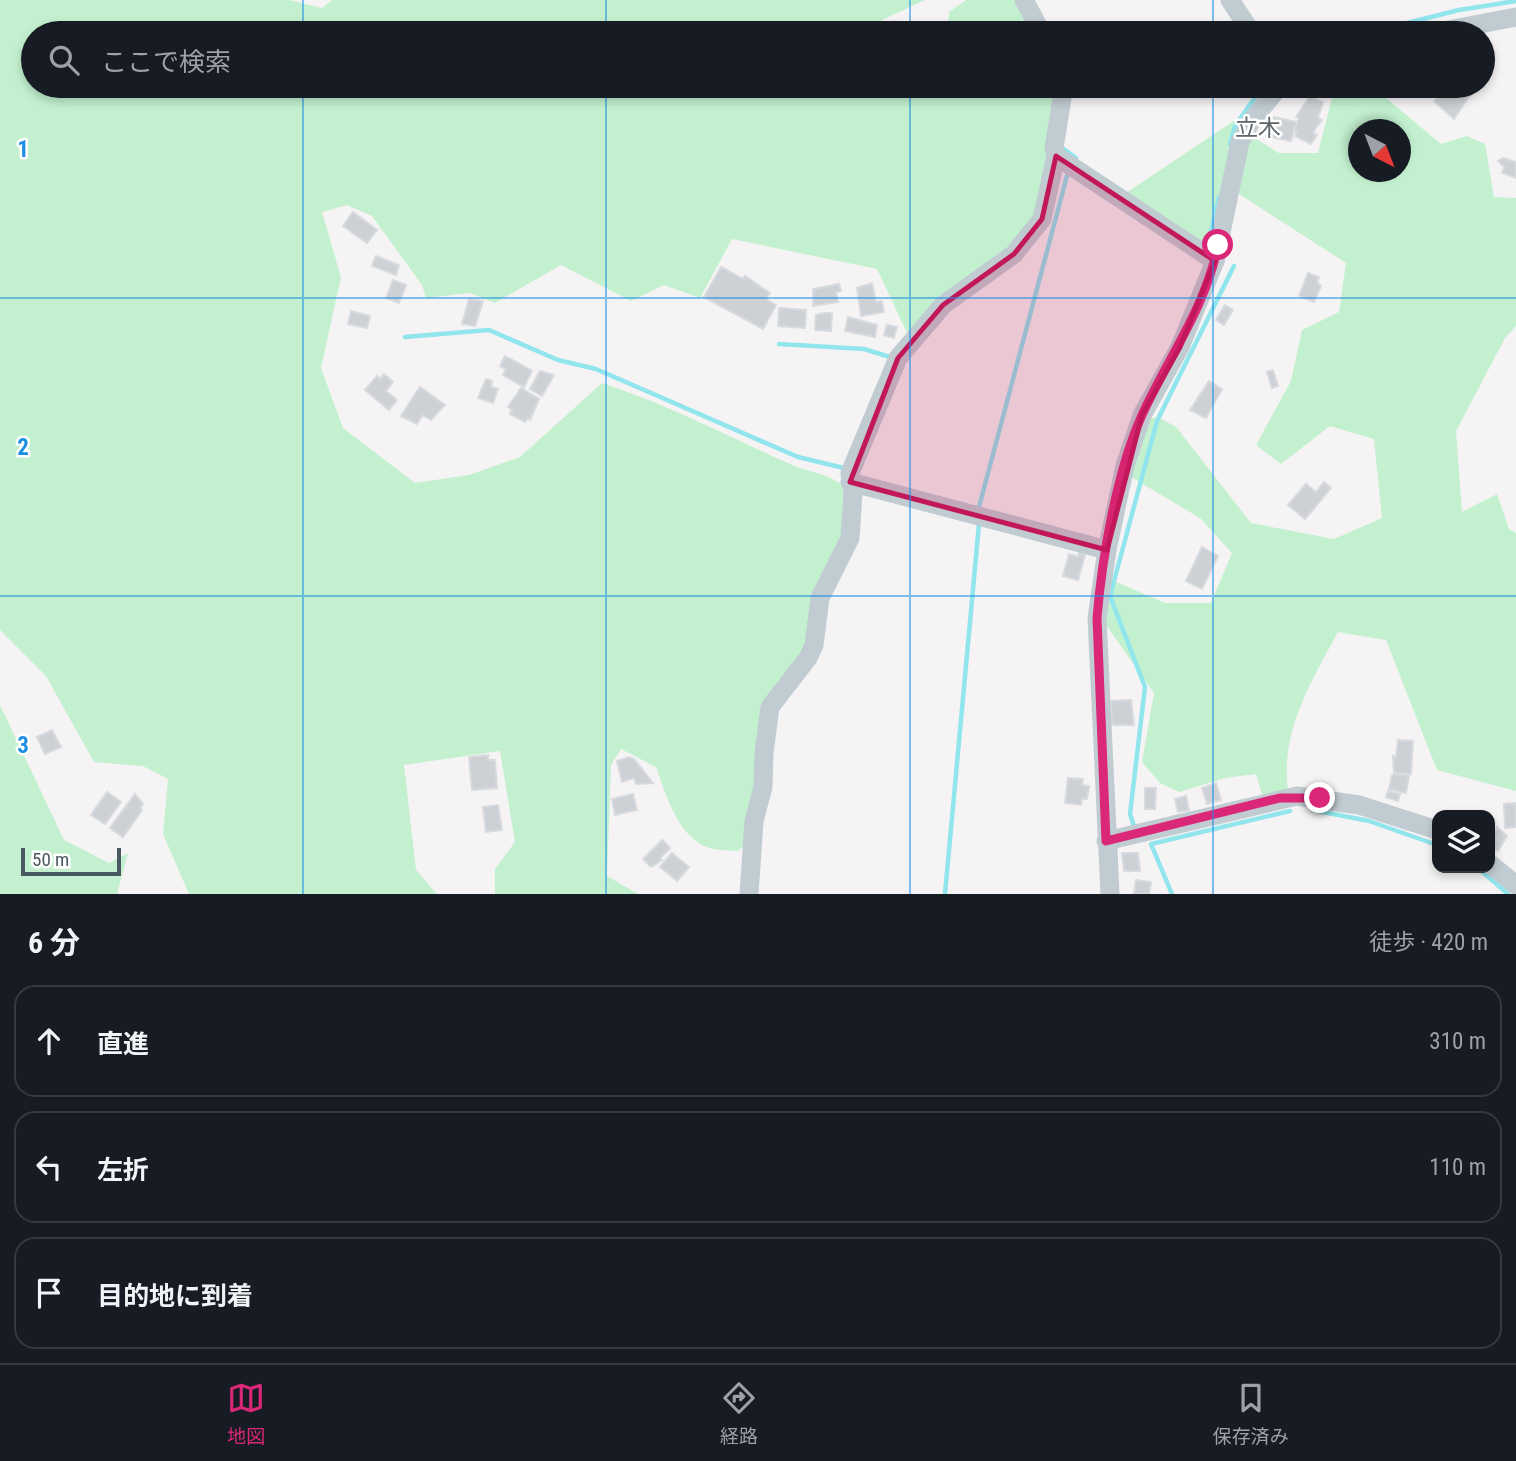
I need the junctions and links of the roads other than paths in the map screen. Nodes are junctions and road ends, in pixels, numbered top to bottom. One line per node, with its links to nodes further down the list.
1 (1024, 0): 4 (street)
2 (1230, 0): 5 (street)
3 (1516, 17): 6 (street)
4 (1035, 21)
5 (1244, 21)
6 (1495, 21)
7 (1062, 98): 9 (street)
8 (1270, 98): 10 (street)
9 (1055, 148): 10 (street); 11 (street)
10 (1215, 261): 12 (street)
11 (850, 482): 12 (street); 17 (street)
12 (1107, 550): 14 (street)
13 (1432, 828): 14 (street)
14 (1106, 841): 18 (street)
15 (1495, 868): 16 (street)
16 (1516, 885)
17 (749, 894)
18 (1110, 894)

